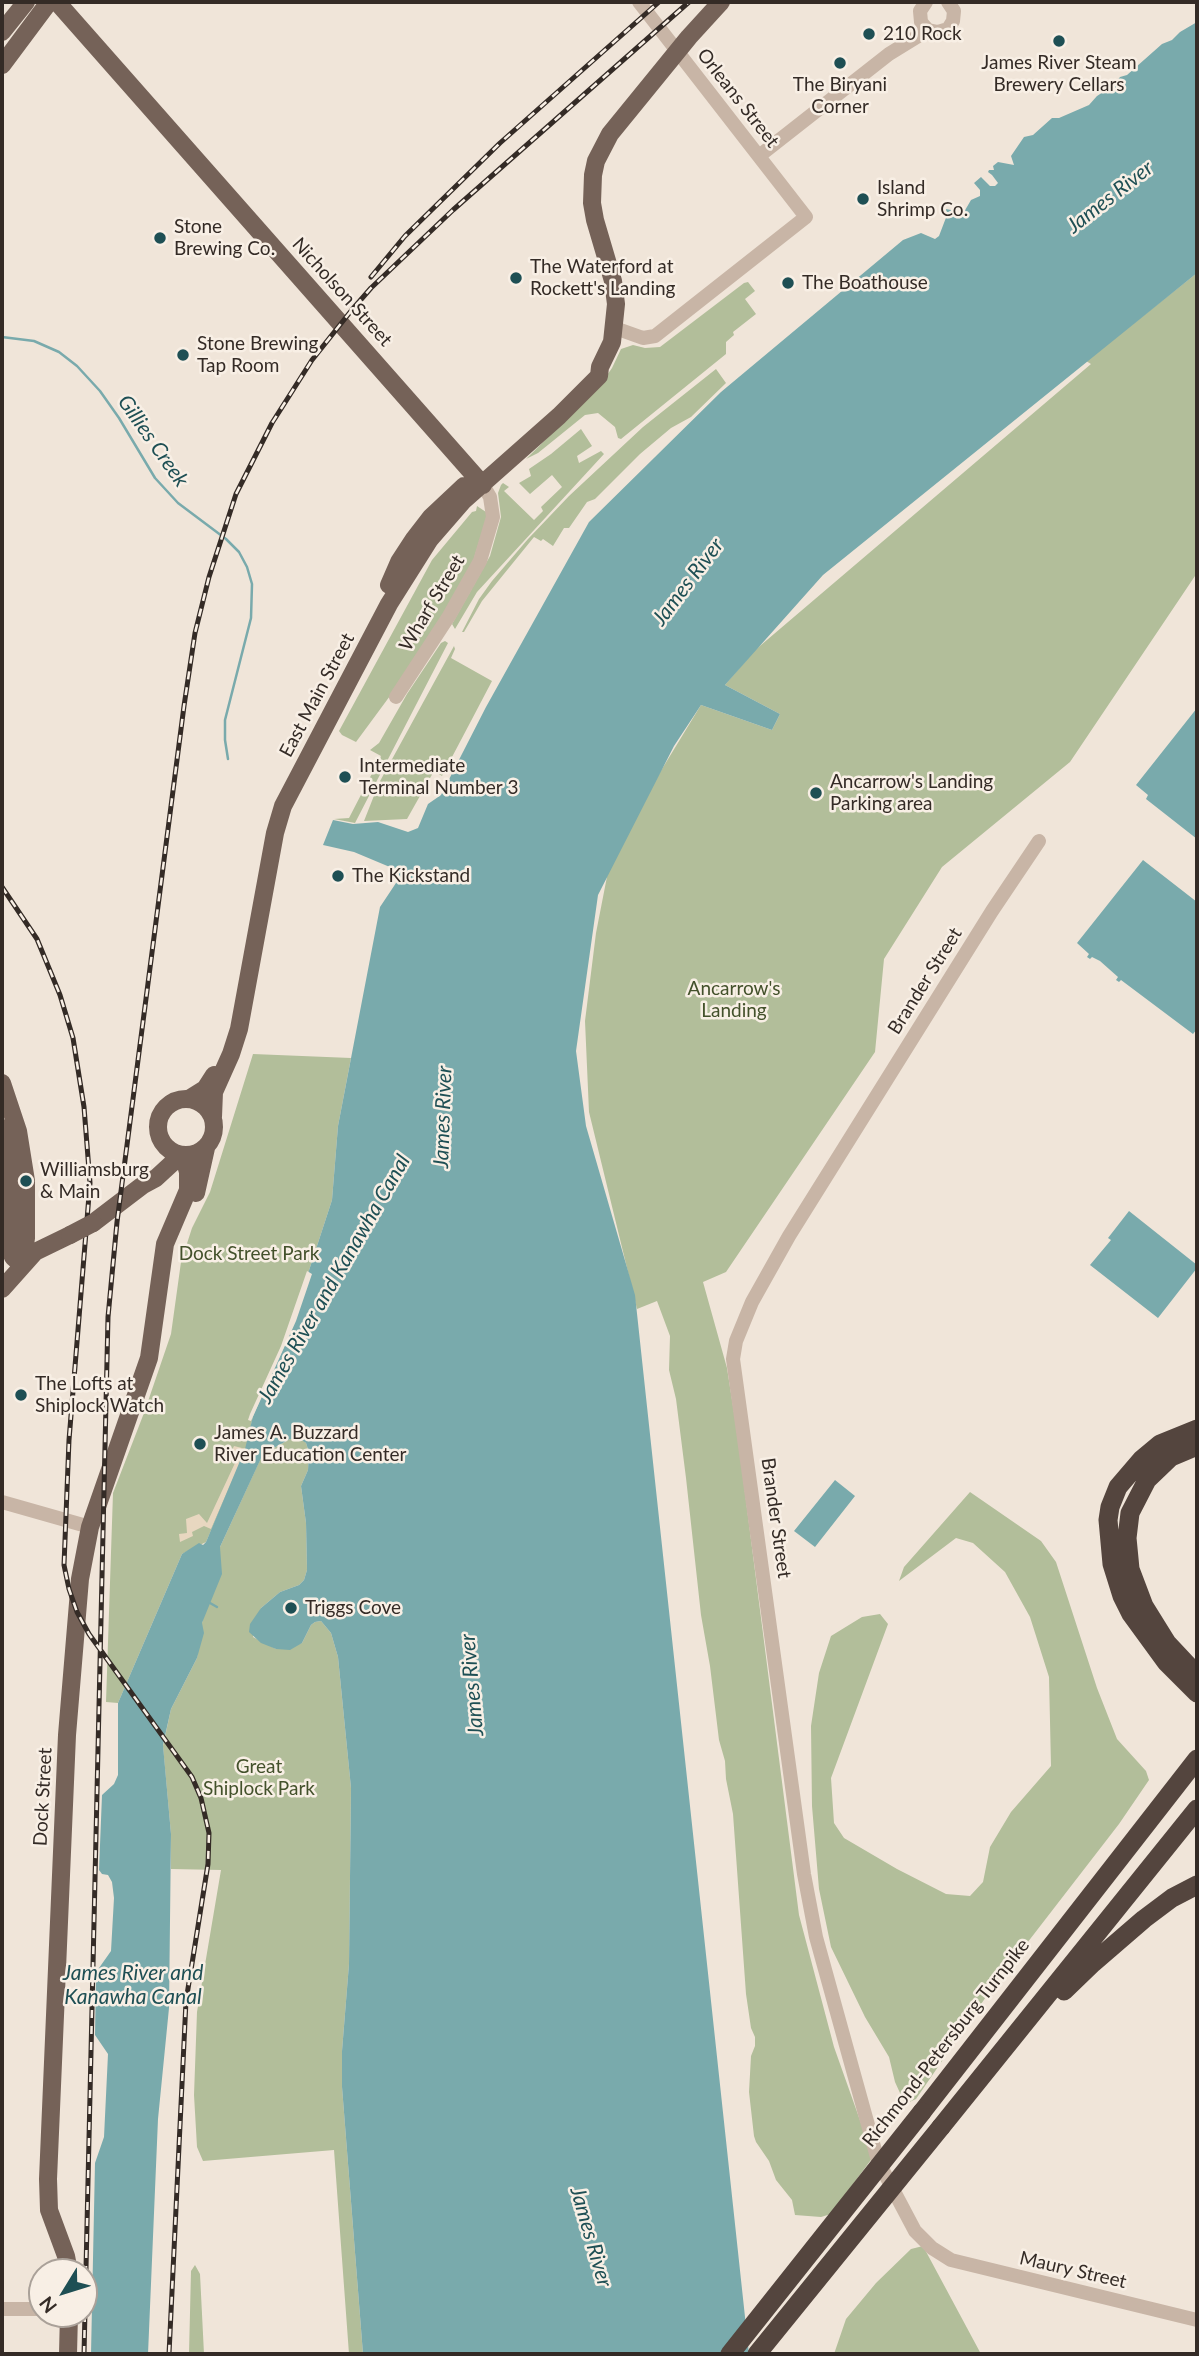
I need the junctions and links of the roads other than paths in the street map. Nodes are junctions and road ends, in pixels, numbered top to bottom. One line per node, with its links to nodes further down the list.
1 (26, 2): 9 (main road)
2 (49, 2): 11 (main road)
3 (57, 2): 14 (main road, Nicholson Street)
4 (639, 2): 10 (street, Orleans Street)
5 (721, 2): 10 (main road, East Main Street)
6 (923, 3): 8 (street)
7 (955, 5): 8 (street)
8 (925, 26): 12 (street)
9 (2, 32)
10 (677, 51): 12 (street, Orleans Street); 13 (main road, East Main Street)
11 (2, 65)
12 (759, 156): 13 (street, Orleans Street)
13 (615, 328): 14 (main road, East Main Street)
14 (479, 480): 15 (street, Wharf Street); 18 (main road, East Main Street); 19 (main road, East Main Street)
15 (396, 697)
16 (1039, 841): 38 (street, Brander Street)
17 (2, 1083): 25 (main road)
18 (189, 1099): 19 (main road); 21 (main road)
19 (213, 1117): 22 (main road)
20 (2, 1128): 25 (main road)
21 (161, 1138): 23 (main road); 24 (main road)
22 (206, 1148): 23 (main road); 27 (main road, Dock Street)
23 (182, 1155): 24 (main road); 27 (main road, Dock Street)
24 (143, 1185): 25 (main road, bridge)
25 (22, 1265): 26 (main road)
26 (2, 1289)
27 (154, 1333): 31 (main road, Dock Street)
28 (1197, 1429): 33 (highway)
29 (1197, 1446): 32 (highway)
30 (2, 1502): 31 (street)
31 (90, 1527): 39 (main road, Dock Street)
32 (1197, 1675)
33 (1197, 1693)
34 (1197, 1759): 45 (highway, Richmond-Petersburg Turnpike, bridge)
35 (1197, 1809): 37 (highway)
36 (1197, 1885): 37 (highway)
37 (972, 2089): 46 (highway, bridge)
38 (941, 2254): 42 (street, Maury Street)
39 (66, 2258)
40 (2, 2309): 41 (street)
41 (28, 2309)
42 (1197, 2320)
43 (69, 2328): 44 (main road)
44 (68, 2354)
45 (730, 2354)
46 (757, 2354)

